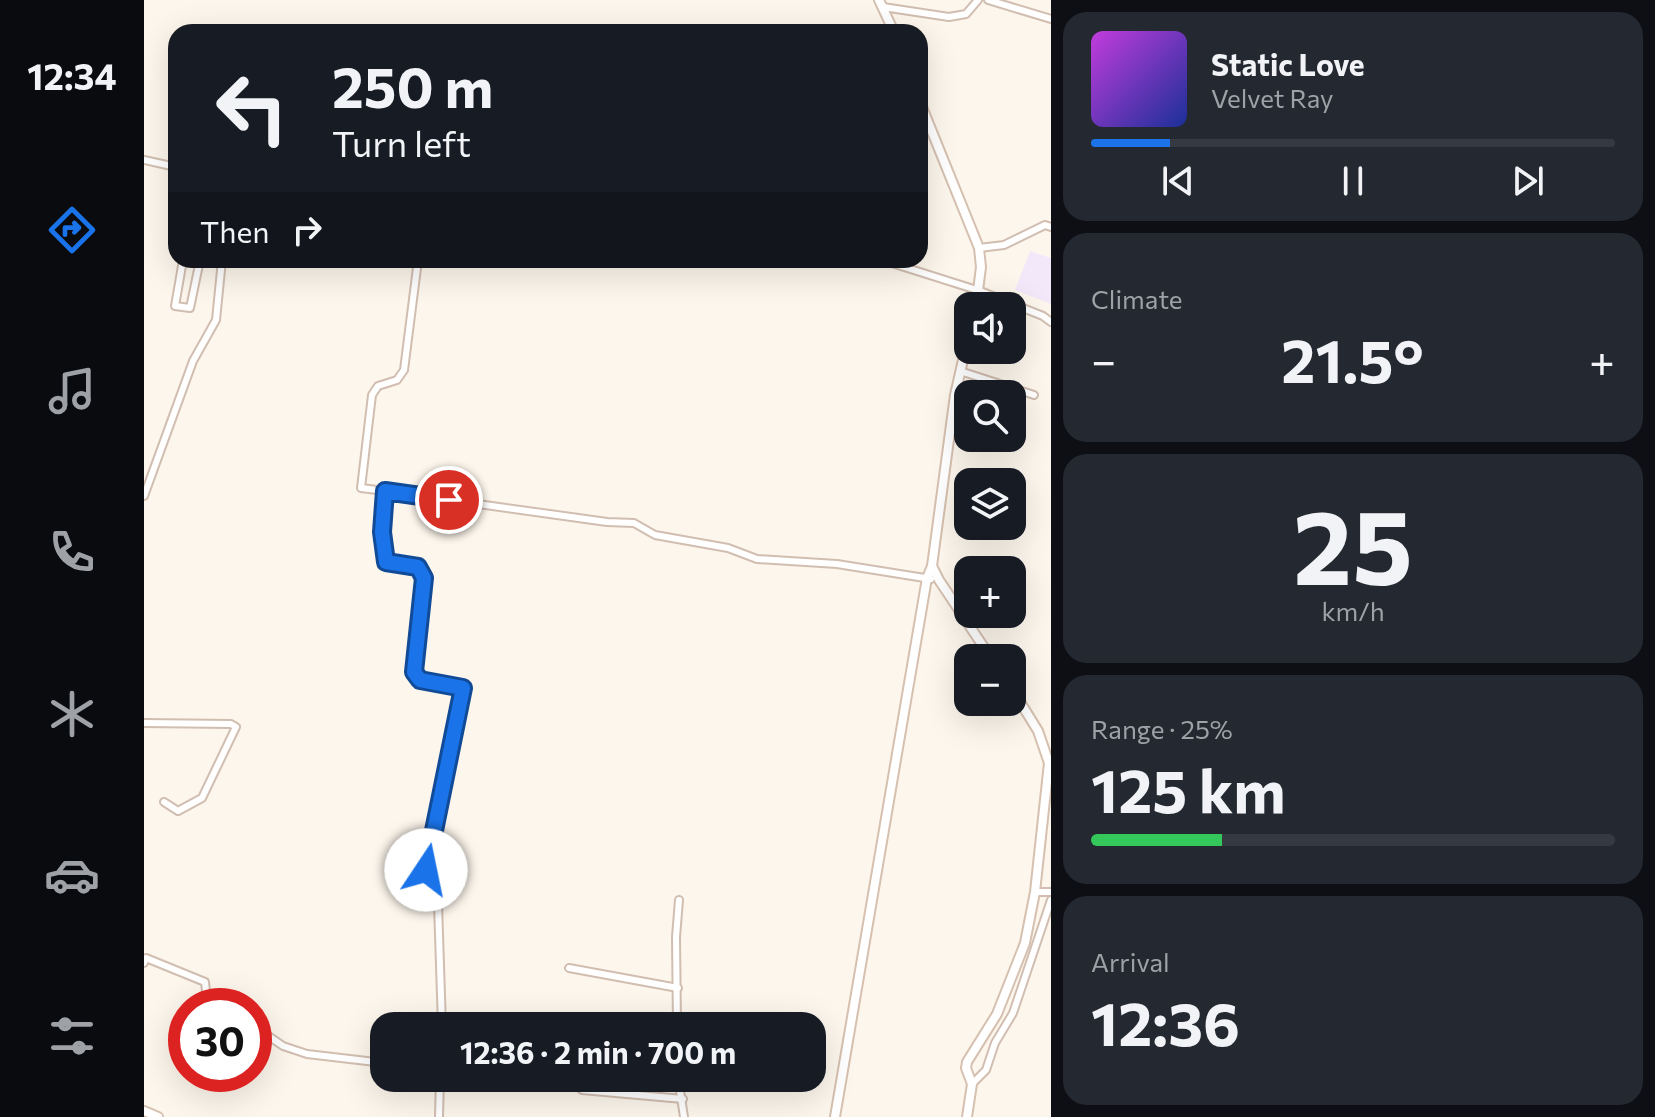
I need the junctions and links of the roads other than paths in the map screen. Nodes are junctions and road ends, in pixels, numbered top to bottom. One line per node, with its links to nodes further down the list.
1 (978, 0): 3 (street)
2 (988, 0): 4 (street)
3 (881, 3): 5 (main road)
4 (1051, 19)
5 (890, 24)
6 (928, 122): 10 (main road)
7 (144, 160): 8 (street)
8 (168, 165)
9 (1051, 227): 10 (street)
10 (979, 248): 16 (main road)
11 (182, 268): 12 (street)
12 (198, 268)
13 (221, 268): 22 (street)
14 (417, 268): 21 (street)
15 (907, 268): 16 (street)
16 (980, 291): 17 (street)
17 (1051, 322)
18 (962, 364): 19 (main road)
19 (960, 371): 20 (street); 23 (main road)
20 (1034, 395)
21 (385, 491): 24 (street); 38 (street)
22 (144, 496)
23 (932, 566): 24 (main road); 25 (main road)
24 (927, 578): 25 (street); 51 (main road)
25 (939, 580): 26 (main road)
26 (982, 644)
27 (1026, 712): 30 (main road)
28 (144, 723): 29 (street)
29 (164, 802)
30 (1035, 892): 31 (street); 42 (main road)
31 (1051, 892)
32 (679, 900): 37 (street)
33 (1051, 900): 42 (street)
34 (144, 963): 36 (street)
35 (569, 968): 37 (street)
36 (206, 988)
37 (678, 988): 39 (street)
38 (442, 1012)
39 (677, 1012)
40 (272, 1038): 41 (street)
41 (370, 1061)
42 (972, 1084): 52 (main road)
43 (440, 1092): 49 (street)
44 (604, 1092): 46 (street)
45 (681, 1092): 46 (street)
46 (683, 1099): 50 (street)
47 (144, 1111): 48 (main road)
48 (158, 1117)
49 (439, 1117)
50 (684, 1117)
51 (835, 1117)
52 (967, 1117)

